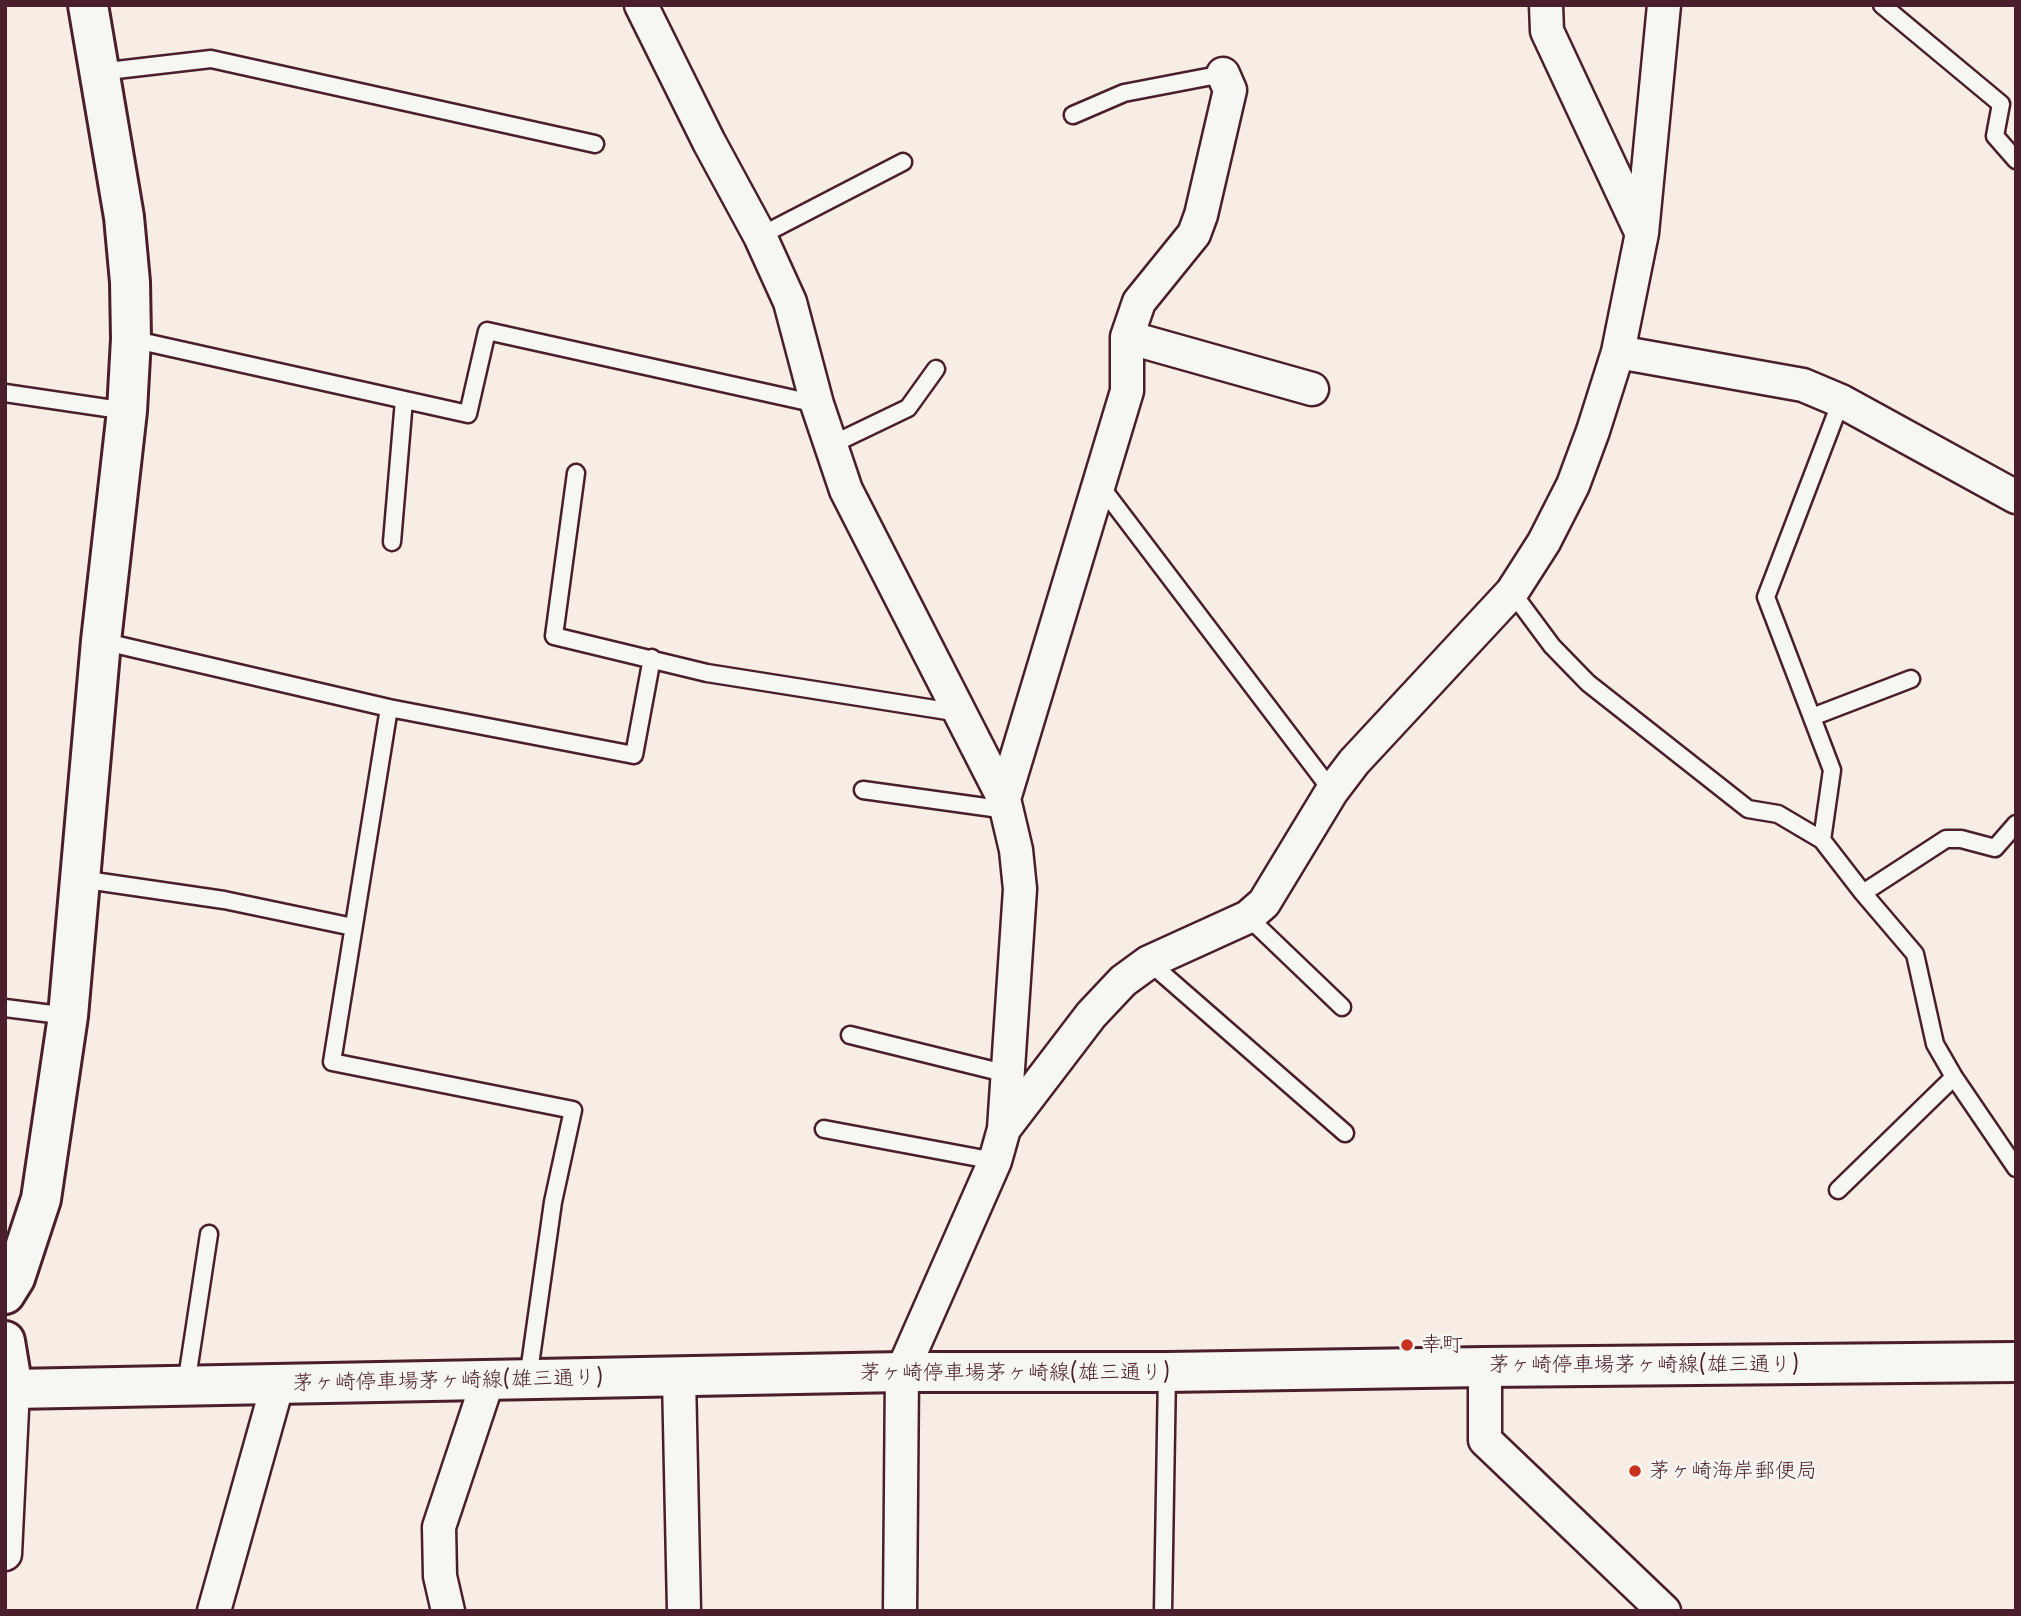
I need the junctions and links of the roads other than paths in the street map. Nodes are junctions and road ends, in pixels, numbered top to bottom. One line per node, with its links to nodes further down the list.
1 (88, 5): 6 (main road)
2 (641, 5): 13 (street)
3 (1546, 5): 12 (street)
4 (1664, 5): 12 (street)
5 (1882, 5): 10 (lane)
6 (99, 72): 9 (lane); 15 (main road)
7 (1223, 74): 8 (lane); 14 (street)
8 (1073, 115)
9 (595, 144)
10 (2016, 160)
11 (903, 162): 13 (lane)
12 (1642, 233): 16 (street)
13 (760, 236): 22 (street)
14 (1127, 337): 18 (street); 26 (street)
15 (131, 339): 20 (lane); 23 (main road)
16 (1618, 352): 21 (street); 29 (street)
17 (936, 369): 24 (lane)
18 (1312, 389)
19 (5, 393): 23 (lane)
20 (404, 400): 22 (lane); 28 (lane)
21 (1841, 401): 27 (street); 35 (lane)
22 (817, 404): 24 (street)
23 (127, 411): 30 (main road)
24 (831, 445): 34 (street)
25 (576, 473): 31 (lane)
26 (1099, 484): 37 (lane); 38 (street)
27 (2016, 497)
28 (392, 542)
29 (1512, 593): 37 (street); 40 (lane)
30 (101, 641): 33 (lane); 41 (main road)
31 (652, 658): 33 (lane); 34 (lane)
32 (1911, 679): 35 (lane)
33 (389, 708): 44 (lane)
34 (960, 713): 38 (street)
35 (1812, 717): 40 (lane)
36 (863, 790): 38 (lane)
37 (1332, 791): 43 (street)
38 (1006, 805): 50 (street)
39 (2016, 824): 42 (lane)
40 (1822, 840): 42 (lane)
41 (80, 879): 44 (lane); 48 (main road)
42 (1863, 893): 51 (lane)
43 (1248, 916): 45 (street); 46 (lane)
44 (354, 927): 66 (lane)
45 (1149, 962): 53 (street); 54 (lane)
46 (1342, 1007)
47 (5, 1008): 48 (lane)
48 (68, 1016): 59 (main road)
49 (850, 1035): 50 (lane)
50 (1008, 1074): 53 (street)
51 (1954, 1077): 56 (lane); 57 (lane)
52 (824, 1129): 55 (lane)
53 (1004, 1129): 55 (street)
54 (1345, 1133)
55 (995, 1161): 63 (street)
56 (2016, 1168)
57 (1838, 1190)
58 (209, 1234): 69 (lane)
59 (5, 1294)
60 (5, 1342): 70 (main road)
61 (2016, 1362): 62 (main road, 茅ヶ崎停車場茅ヶ崎線(雄三通り))
62 (1485, 1367): 64 (main road, 茅ヶ崎停車場茅ヶ崎線(雄三通り)); 77 (street)
63 (902, 1372): 64 (main road, 茅ヶ崎停車場茅ヶ崎線(雄三通り)); 65 (main road, 茅ヶ崎停車場茅ヶ崎線(雄三通り)); 75 (street)
64 (1167, 1372): 76 (lane)
65 (679, 1377): 66 (main road, 茅ヶ崎停車場茅ヶ崎線(雄三通り)); 74 (street)
66 (528, 1379): 67 (main road, 茅ヶ崎停車場茅ヶ崎線(雄三通り))
67 (488, 1380): 68 (main road, 茅ヶ崎停車場茅ヶ崎線(雄三通り)); 73 (street)
68 (278, 1383): 69 (main road, 茅ヶ崎停車場茅ヶ崎線(雄三通り)); 72 (street)
69 (186, 1385): 70 (main road, 茅ヶ崎停車場茅ヶ崎線(雄三通り))
70 (9, 1393): 71 (street)
71 (5, 1554)
72 (214, 1611)
73 (449, 1611)
74 (684, 1611)
75 (900, 1611)
76 (1163, 1611)
77 (1664, 1611)

